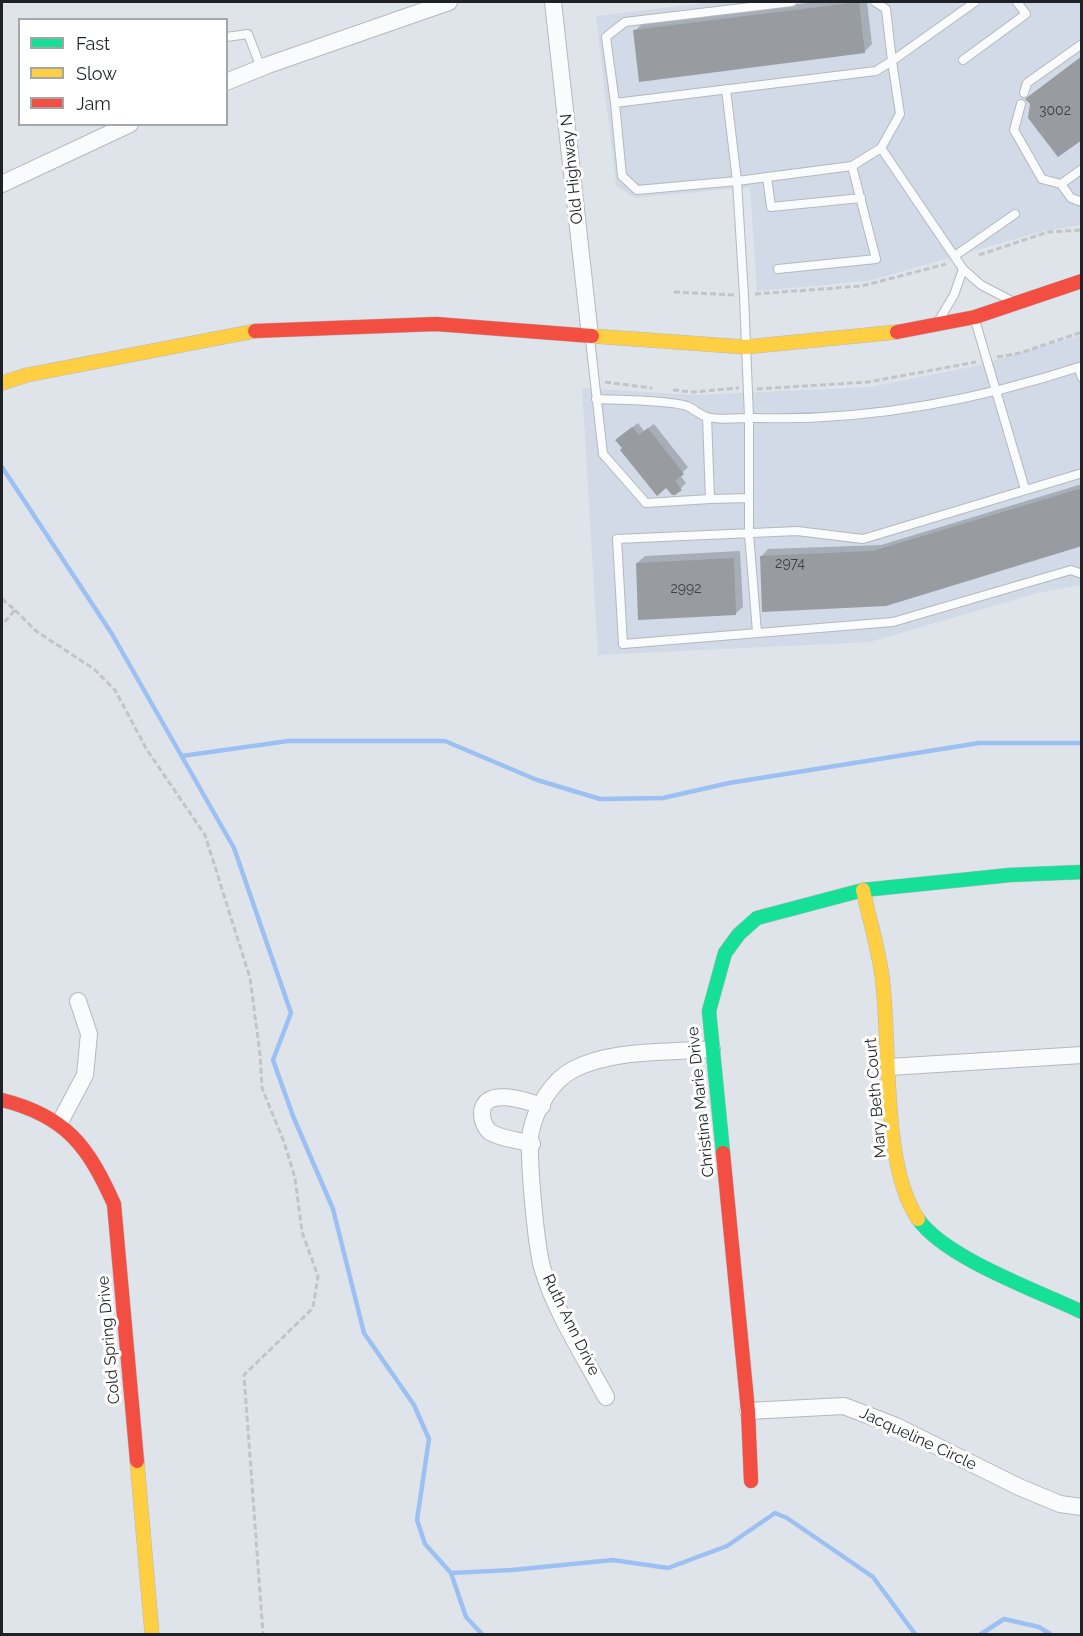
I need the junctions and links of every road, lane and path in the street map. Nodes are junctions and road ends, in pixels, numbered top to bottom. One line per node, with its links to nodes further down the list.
1 (449, 2): 12 (street)
2 (553, 2): 39 (street, Old Highway N)
3 (792, 2): 16 (lane)
4 (875, 2): 11 (lane)
5 (975, 2): 7 (lane)
6 (1017, 2): 10 (lane)
7 (961, 5): 11 (lane)
8 (228, 36): 12 (lane)
9 (1082, 44): 15 (lane)
10 (963, 60)
11 (892, 61): 14 (lane); 19 (lane)
12 (261, 68): 13 (street)
13 (228, 81)
14 (726, 89): 16 (lane); 23 (lane)
15 (1024, 93)
16 (615, 103): 23 (lane)
17 (1021, 104): 25 (lane)
18 (126, 126): 24 (street)
19 (881, 148): 20 (lane); 30 (lane)
20 (852, 166): 22 (lane); 26 (lane)
21 (1082, 169): 25 (lane)
22 (767, 177): 23 (lane); 26 (lane)
23 (737, 181): 34 (lane)
24 (2, 184)
25 (1061, 184): 27 (lane)
26 (861, 198): 31 (lane)
27 (1082, 202)
28 (1014, 213): 30 (lane)
29 (1082, 231): 30 (path)
30 (960, 261): 34 (path); 35 (lane); 37 (lane)
31 (778, 269)
32 (1082, 281): 35 (street)
33 (674, 292): 34 (path)
34 (744, 296): 40 (lane)
35 (1017, 303): 36 (street)
36 (975, 317): 37 (street); 41 (lane)
37 (936, 325): 40 (street)
38 (1082, 332): 41 (path)
39 (590, 336): 40 (street); 44 (lane); 45 (street)
40 (745, 347): 46 (lane)
41 (987, 359): 46 (path); 47 (lane)
42 (1080, 367): 43 (lane); 47 (lane)
43 (1082, 378)
44 (594, 382): 46 (path); 48 (lane)
45 (2, 383)
46 (747, 389): 50 (lane)
47 (996, 389): 50 (lane); 52 (lane)
48 (596, 399): 49 (lane); 54 (lane)
49 (707, 417): 50 (lane); 54 (lane)
50 (749, 417): 53 (lane)
51 (1082, 473): 52 (lane)
52 (1025, 489): 55 (lane)
53 (749, 498): 54 (lane); 55 (lane)
54 (710, 499)
55 (749, 534): 60 (lane); 60 (lane)
56 (1082, 574): 60 (lane)
57 (2, 599): 58 (path)
58 (15, 610): 59 (path); 77 (path)
59 (2, 625)
60 (757, 632)
61 (1082, 872): 62 (street, Christina Marie Drive)
62 (863, 890): 64 (street, Christina Marie Drive); 66 (street, Mary Beth Court)
63 (78, 1001): 69 (street)
64 (712, 1049): 68 (street, Ruth Ann Drive); 73 (street, Christina Marie Drive)
65 (1082, 1055): 66 (street)
66 (889, 1067): 71 (street, Mary Beth Court)
67 (2, 1100): 69 (street, Cold Spring Drive)
68 (542, 1106): 70 (street, Ruth Ann Drive); 70 (street)
69 (60, 1122): 76 (street, Cold Spring Drive)
70 (531, 1144): 72 (street, Ruth Ann Drive)
71 (1082, 1312)
72 (606, 1397)
73 (748, 1411): 74 (street, Christina Marie Drive); 75 (street, Jacqueline Circle)
74 (751, 1481)
75 (1082, 1507)
76 (152, 1635)
77 (263, 1635)

